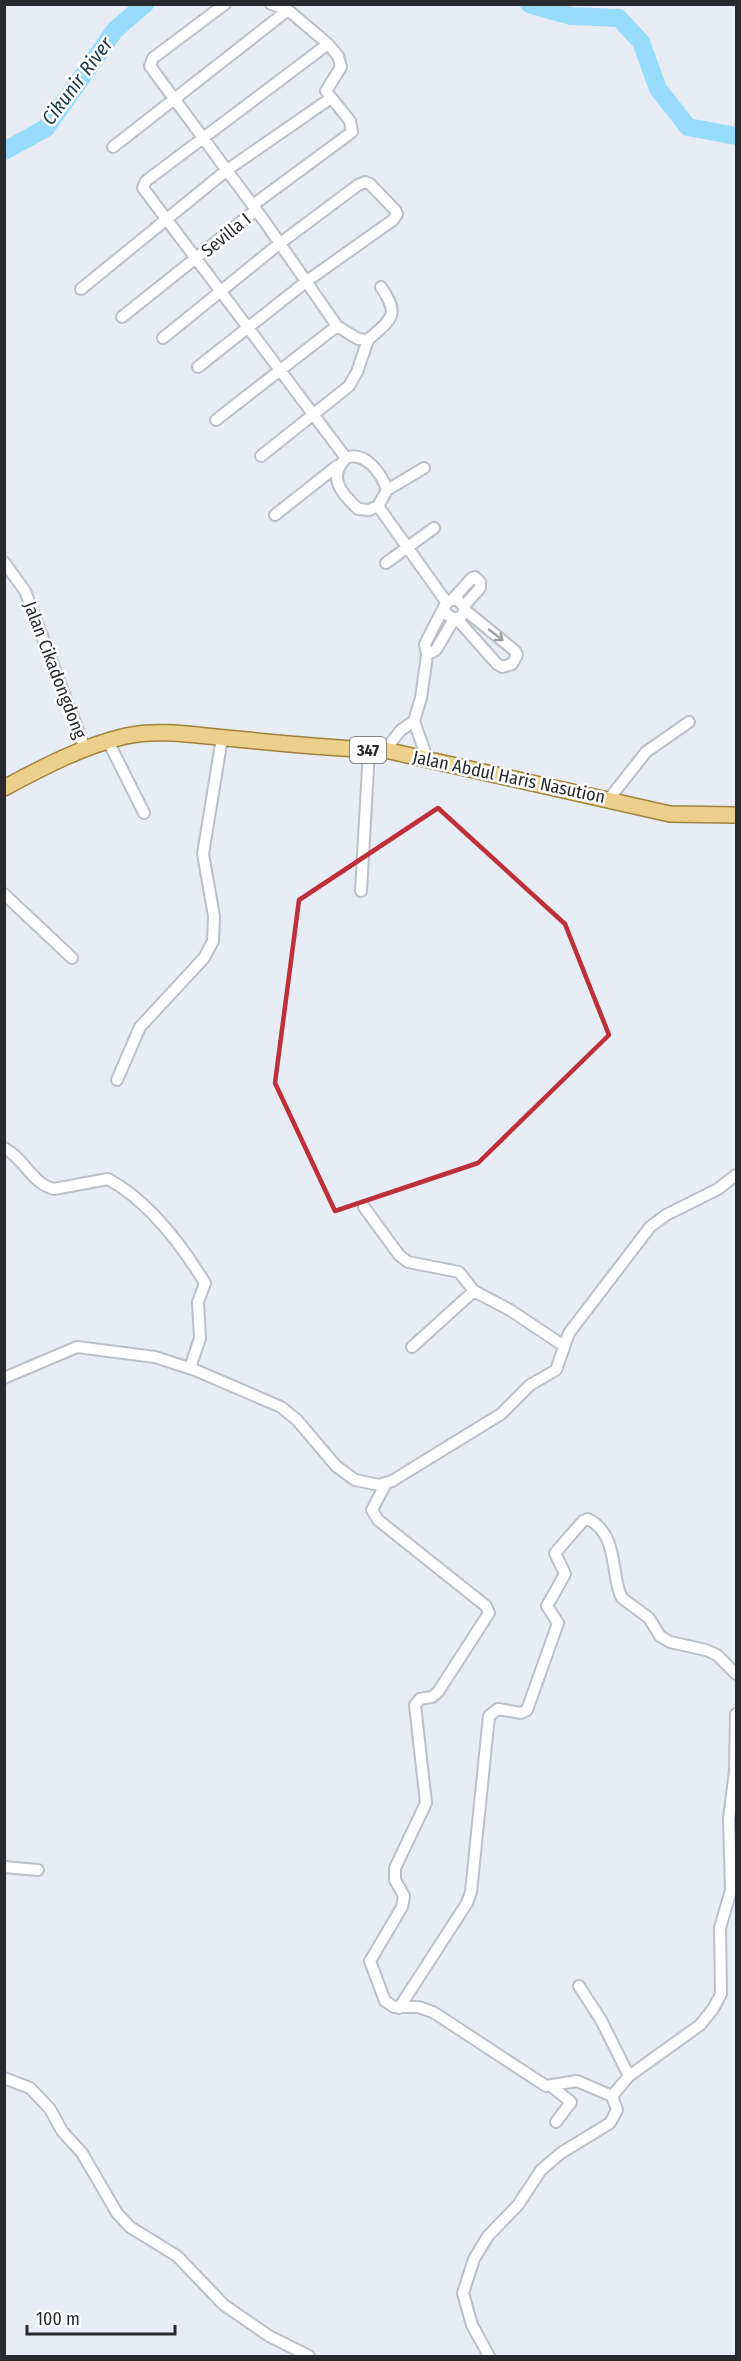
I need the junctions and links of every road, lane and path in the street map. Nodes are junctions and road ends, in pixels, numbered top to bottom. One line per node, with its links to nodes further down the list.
1 (225, 4): 6 (street)
2 (271, 4): 3 (street)
3 (288, 10): 4 (street); 6 (street)
4 (328, 44): 5 (street); 7 (street)
5 (331, 98): 9 (street); 10 (street, Sevilla I)
6 (175, 99): 7 (street); 8 (street)
7 (203, 137): 9 (street); 11 (street)
8 (113, 147)
9 (227, 170): 10 (street); 11 (street)
10 (254, 207): 12 (street); 13 (street, Sevilla I)
11 (162, 215): 13 (street); 16 (street)
12 (279, 243): 14 (street); 14 (street); 17 (street)
13 (195, 260): 17 (street); 18 (street, Sevilla I)
14 (307, 281): 19 (street); 20 (street)
15 (381, 288): 22 (street)
16 (81, 289)
17 (220, 292): 20 (street); 21 (street)
18 (122, 317)
19 (337, 326): 22 (street); 24 (street)
20 (247, 327): 23 (street); 24 (street)
21 (163, 338)
22 (368, 340): 25 (street)
23 (198, 367)
24 (281, 371): 25 (street); 26 (street)
25 (314, 416): 27 (street); 28 (street)
26 (216, 420)
27 (261, 456)
28 (346, 458): 29 (street); 31 (street)
29 (338, 466): 32 (street); 33 (street)
30 (424, 468): 31 (street)
31 (387, 490): 32 (street)
32 (378, 506): 35 (street)
33 (275, 515)
34 (434, 528): 35 (street)
35 (408, 548): 37 (street); 38 (street)
36 (4, 562): 46 (street, Jalan Cikadongdong)
37 (386, 563)
38 (448, 604): 39 (street); 39 (street); 40 (street); 41 (street)
39 (464, 608): 40 (street); 40 (street, one-way to 40)
40 (455, 619): 41 (street)
41 (427, 655): 42 (street)
42 (414, 721): 48 (street); 49 (street)
43 (689, 722): 51 (street)
44 (222, 738): 45 (main road, Jalan Abdul Haris Nasution / 347); 47 (main road, Jalan Abdul Haris Nasution / 347); 57 (street)
45 (109, 743): 46 (main road, Jalan Abdul Haris Nasution / 347); 52 (street)
46 (85, 749): 50 (main road, Jalan Abdul Haris Nasution / 347)
47 (369, 750): 48 (main road, Jalan Abdul Haris Nasution / 347); 54 (street)
48 (386, 750): 49 (main road, Jalan Abdul Haris Nasution / 347)
49 (427, 758): 51 (main road, Jalan Abdul Haris Nasution / 347)
50 (4, 788)
51 (609, 799): 53 (main road, Jalan Abdul Haris Nasution / 347)
52 (144, 813)
53 (736, 815)
54 (361, 891)
55 (4, 894): 56 (street)
56 (72, 958)
57 (117, 1080)
58 (4, 1148): 64 (street)
59 (736, 1174): 62 (street)
60 (364, 1207): 61 (street)
61 (474, 1291): 62 (street); 63 (street)
62 (564, 1346): 66 (street)
63 (412, 1347)
64 (190, 1368): 65 (street); 66 (street)
65 (4, 1378)
66 (386, 1483): 72 (street)
67 (736, 1674): 72 (street)
68 (736, 1714): 73 (street)
69 (4, 1867): 70 (street)
70 (38, 1870)
71 (579, 1986): 73 (street)
72 (399, 2008): 75 (street)
73 (629, 2076): 76 (street)
74 (4, 2078): 78 (street)
75 (551, 2086): 76 (street); 77 (street)
76 (612, 2096): 79 (street)
77 (556, 2122)
78 (309, 2356)
79 (489, 2356)

